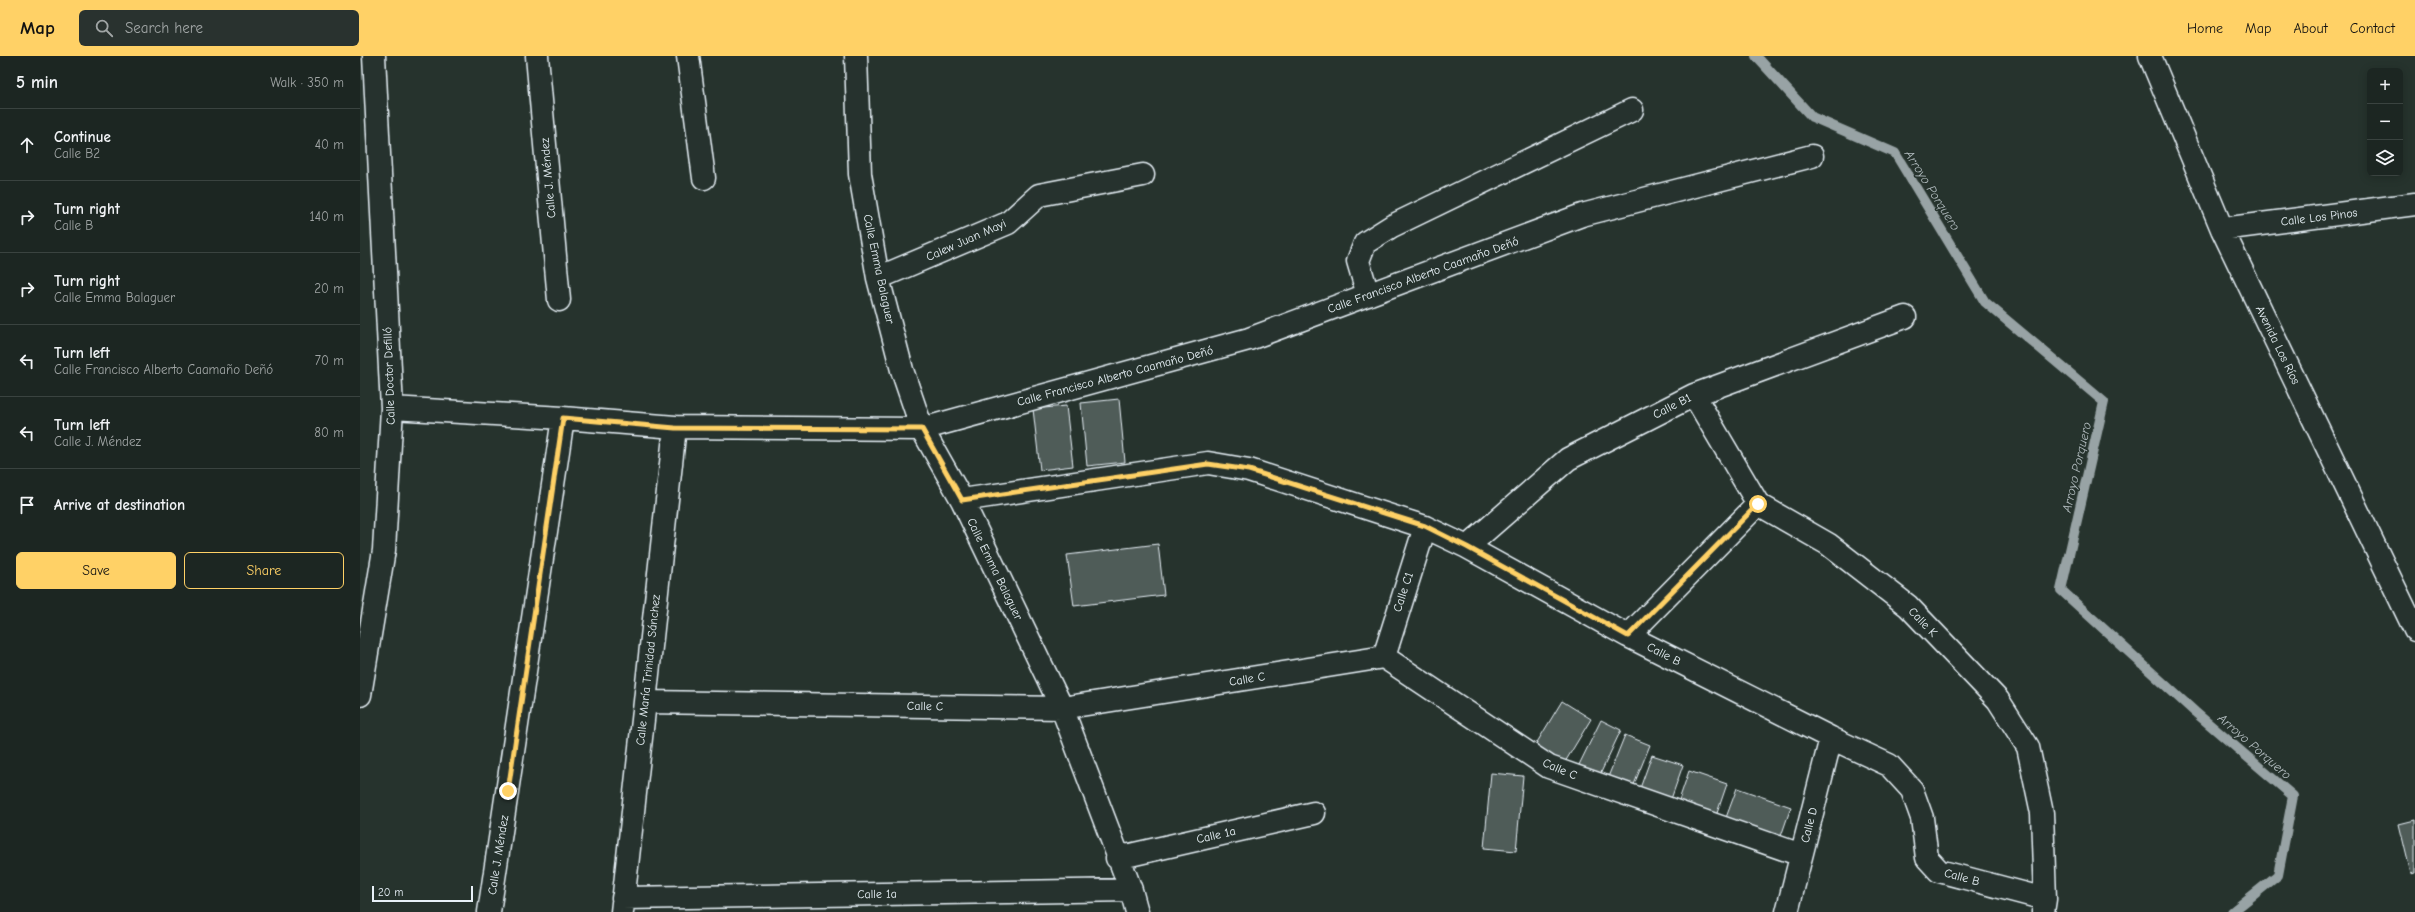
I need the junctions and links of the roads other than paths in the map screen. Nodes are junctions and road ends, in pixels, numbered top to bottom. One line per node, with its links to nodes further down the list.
1 (374, 56): 17 (street, Calle Doctor Defilló)
2 (537, 56): 14 (street, Calle J. Méndez)
3 (688, 56): 9 (street)
4 (856, 56): 12 (street, Calle Emma Balaguer)
5 (2150, 56): 11 (street, Avenida Los Ríos)
6 (1632, 110): 13 (street)
7 (1812, 156): 13 (street, Calle Francisco Alberto Caamaño Deñó)
8 (1143, 175): 12 (street, Calew Juan Mayi)
9 (704, 178)
10 (2415, 204): 11 (street, Calle Los Pinos)
11 (2222, 229): 25 (street, Avenida Los Ríos)
12 (878, 278): 20 (street, Calle Emma Balaguer)
13 (1368, 295): 20 (street, Calle Francisco Alberto Caamaño Deñó)
14 (559, 300)
15 (1905, 317): 16 (street, Calle B1)
16 (1694, 395): 22 (street, Calle K); 24 (street, Calle B1)
17 (392, 408): 18 (street, Calle Francisco Alberto Caamaño Deñó); 28 (street, Calle Doctor Defilló)
18 (563, 418): 19 (street, Calle Francisco Alberto Caamaño Deñó); 38 (street, Calle J. Méndez)
19 (675, 428): 20 (street, Calle Francisco Alberto Caamaño Deñó); 29 (street, Calle María Trinidad Sánchez)
20 (922, 429): 21 (street, Calle Emma Balaguer)
21 (962, 500): 23 (street, Calle B); 30 (street, Calle Emma Balaguer)
22 (1758, 504): 26 (street); 37 (street, Calle K)
23 (1425, 526): 24 (street, Calle B); 27 (street, Calle C1)
24 (1467, 547): 26 (street, Calle B)
25 (2415, 630)
26 (1628, 636): 31 (street, Calle B)
27 (1384, 658): 30 (street, Calle C); 33 (street, Calle C)
28 (360, 695)
29 (645, 702): 30 (street, Calle C); 36 (street, Calle María Trinidad Sánchez)
30 (1062, 708): 34 (street, Calle Emma Balaguer)
31 (1831, 738): 33 (street, Calle D); 37 (street, Calle B)
32 (1314, 813): 34 (street, Calle 1a)
33 (1801, 855): 40 (street, Calle D)
34 (1117, 858): 35 (street, Calle Emma Balaguer)
35 (1131, 890): 36 (street, Calle 1a); 39 (street, Calle Emma Balaguer)
36 (623, 905)
37 (2044, 906)
38 (489, 912)
39 (1137, 912)
40 (1787, 912)

